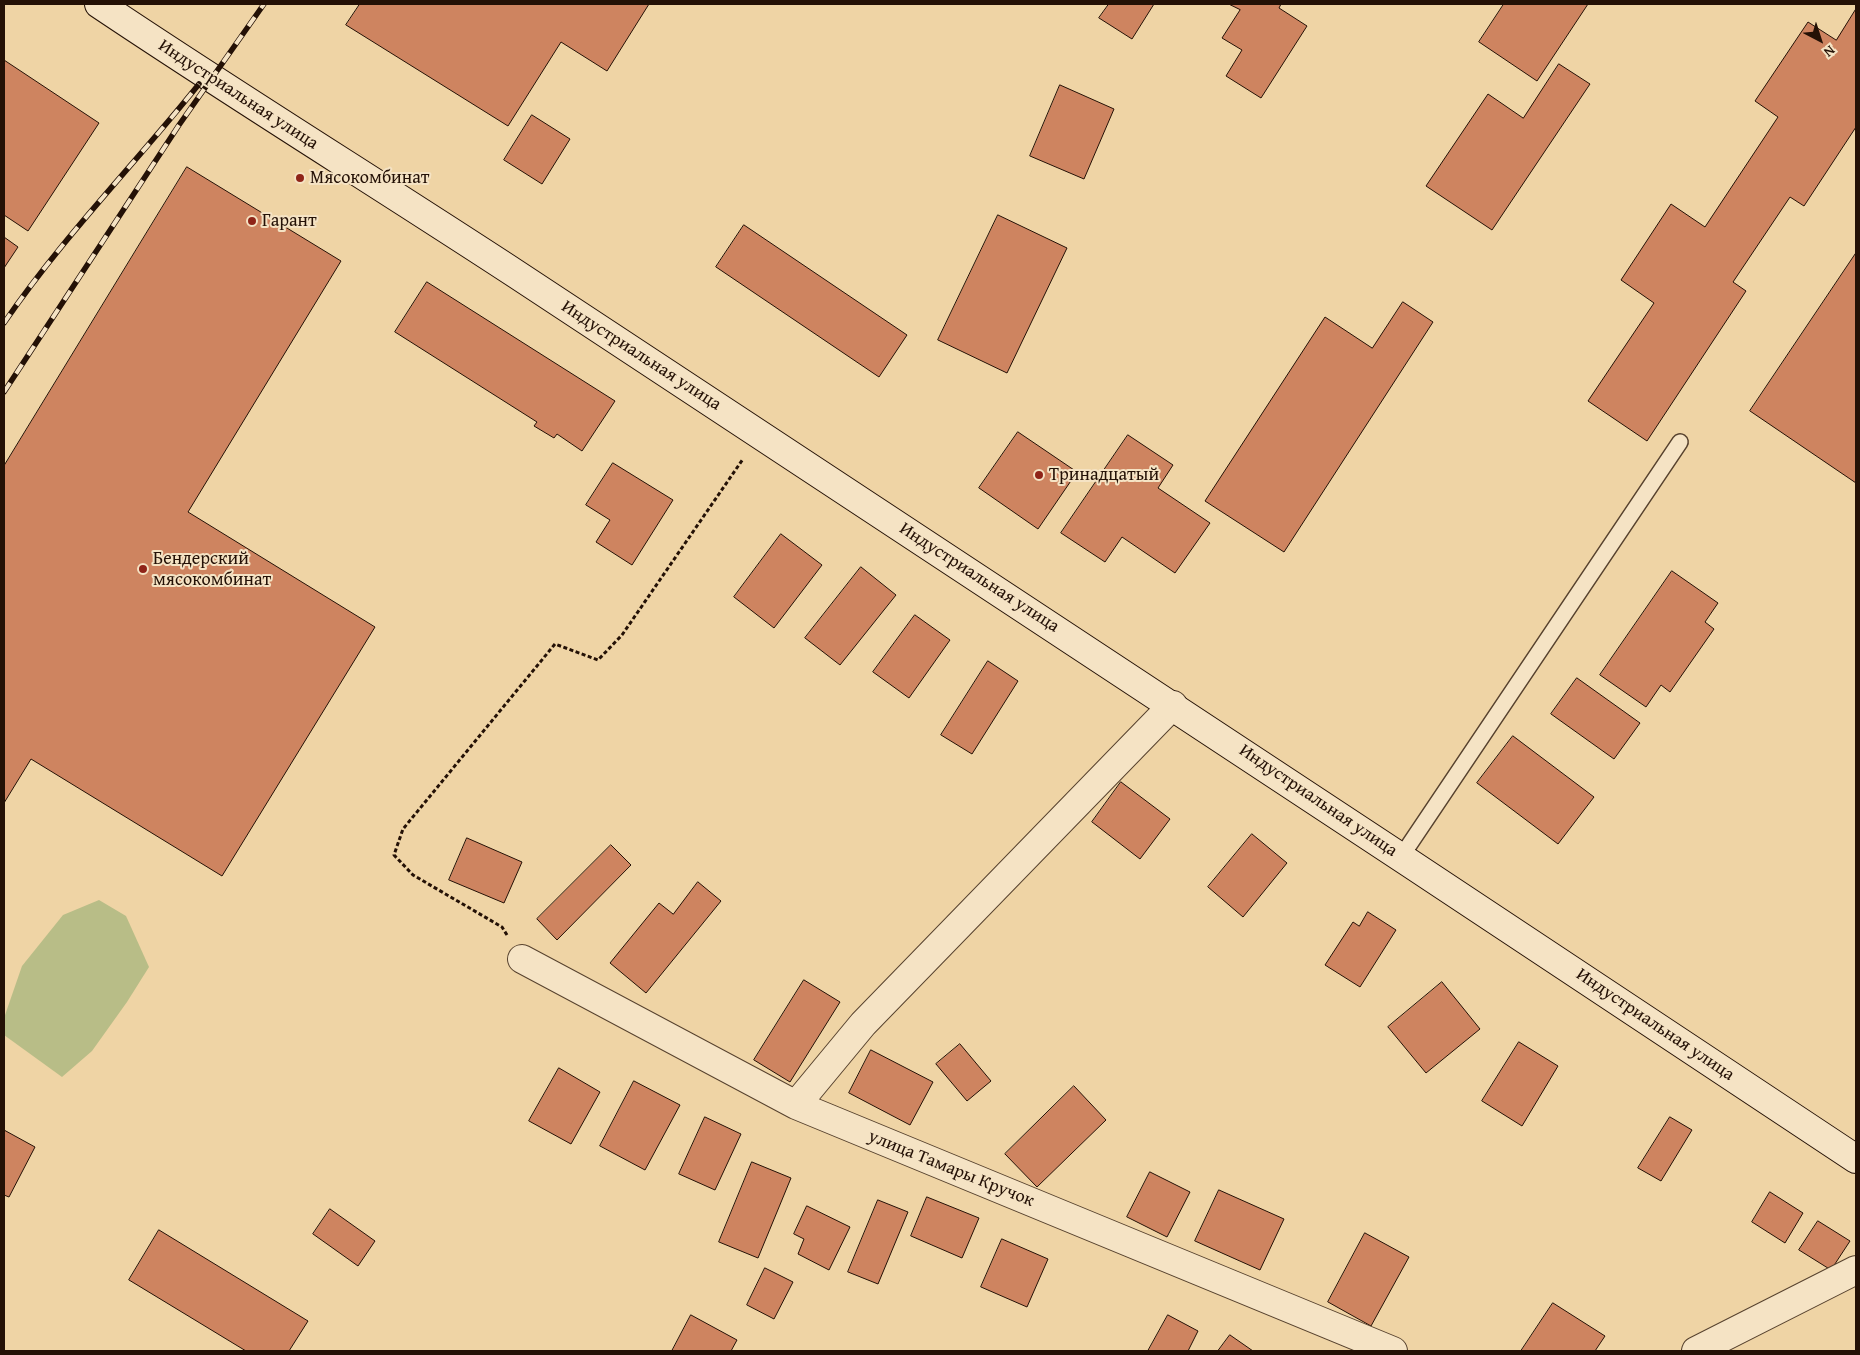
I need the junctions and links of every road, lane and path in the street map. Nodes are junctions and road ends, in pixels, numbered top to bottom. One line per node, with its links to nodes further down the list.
1 (98, 4): 2 (main road, Индустриальная улица)
2 (760, 434): 4 (main road, Индустриальная улица); 6 (path)
3 (1680, 442): 5 (lane)
4 (1173, 705): 5 (main road, Индустриальная улица); 7 (main road)
5 (1402, 857): 8 (main road, Индустриальная улица)
6 (522, 960): 7 (main road, улица Тамары Кручок)
7 (796, 1105): 10 (main road, улица Тамары Кручок)
8 (1856, 1159)
9 (1856, 1270): 11 (main road)
10 (1393, 1351)
11 (1696, 1351)

